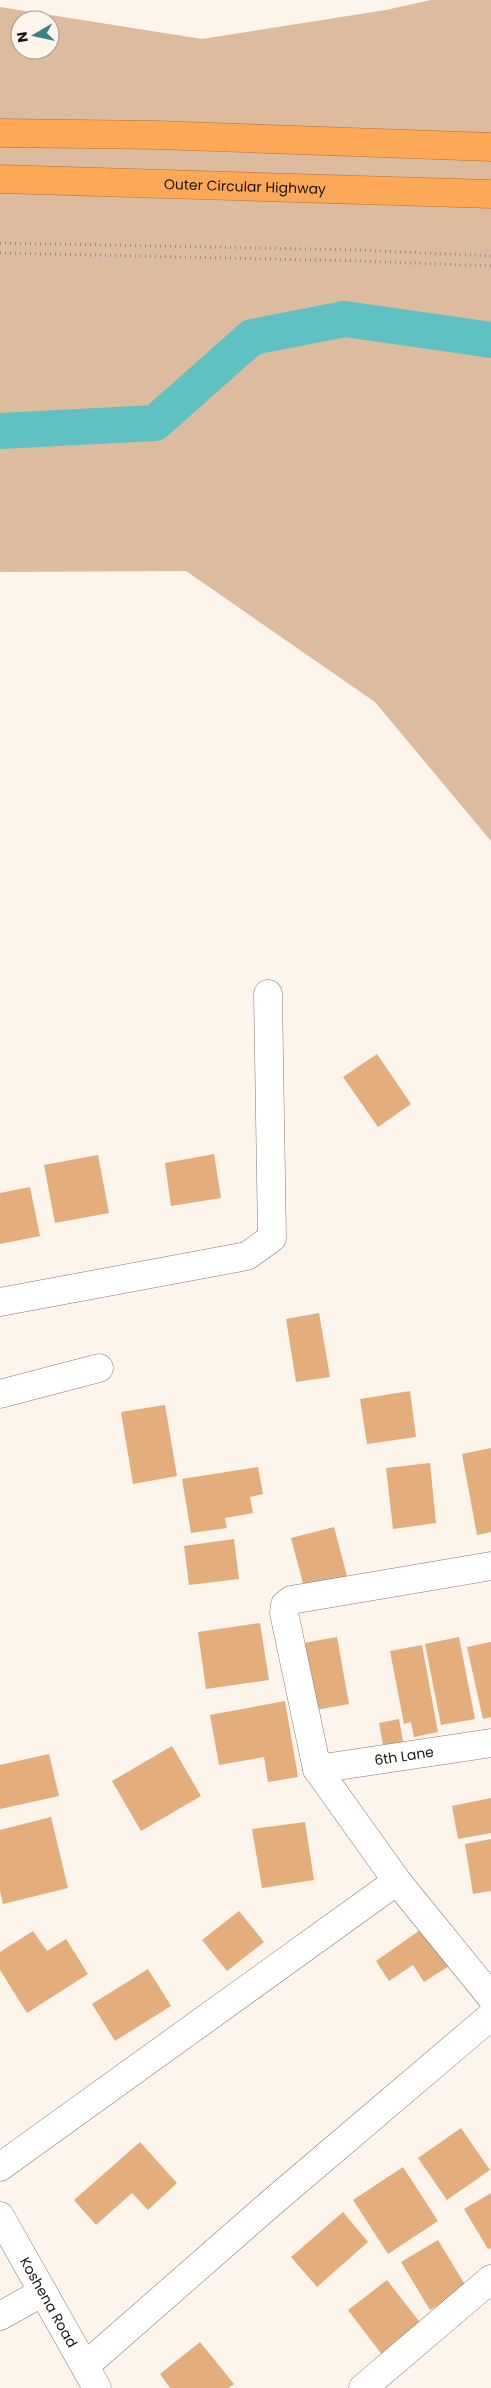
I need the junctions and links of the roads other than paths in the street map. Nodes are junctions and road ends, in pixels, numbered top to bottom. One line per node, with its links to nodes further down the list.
1 (0, 133): 2 (highway)
2 (491, 147)
3 (0, 179): 4 (highway, Outer Circular Highway)
4 (491, 194)
5 (268, 994): 6 (street)
6 (0, 1302)
7 (100, 1368): 8 (street)
8 (0, 1394)
9 (491, 1566): 11 (street)
10 (491, 1743): 11 (street, 6th Lane)
11 (317, 1770): 12 (street)
12 (397, 1880): 13 (street); 15 (street)
13 (491, 1997)
14 (491, 2016): 20 (street)
15 (0, 2167)
16 (0, 2216): 18 (street, Koshena Road)
17 (491, 2279): 21 (street)
18 (43, 2292): 19 (street); 20 (street, Koshena Road)
19 (0, 2316)
20 (91, 2377)
21 (363, 2388)

